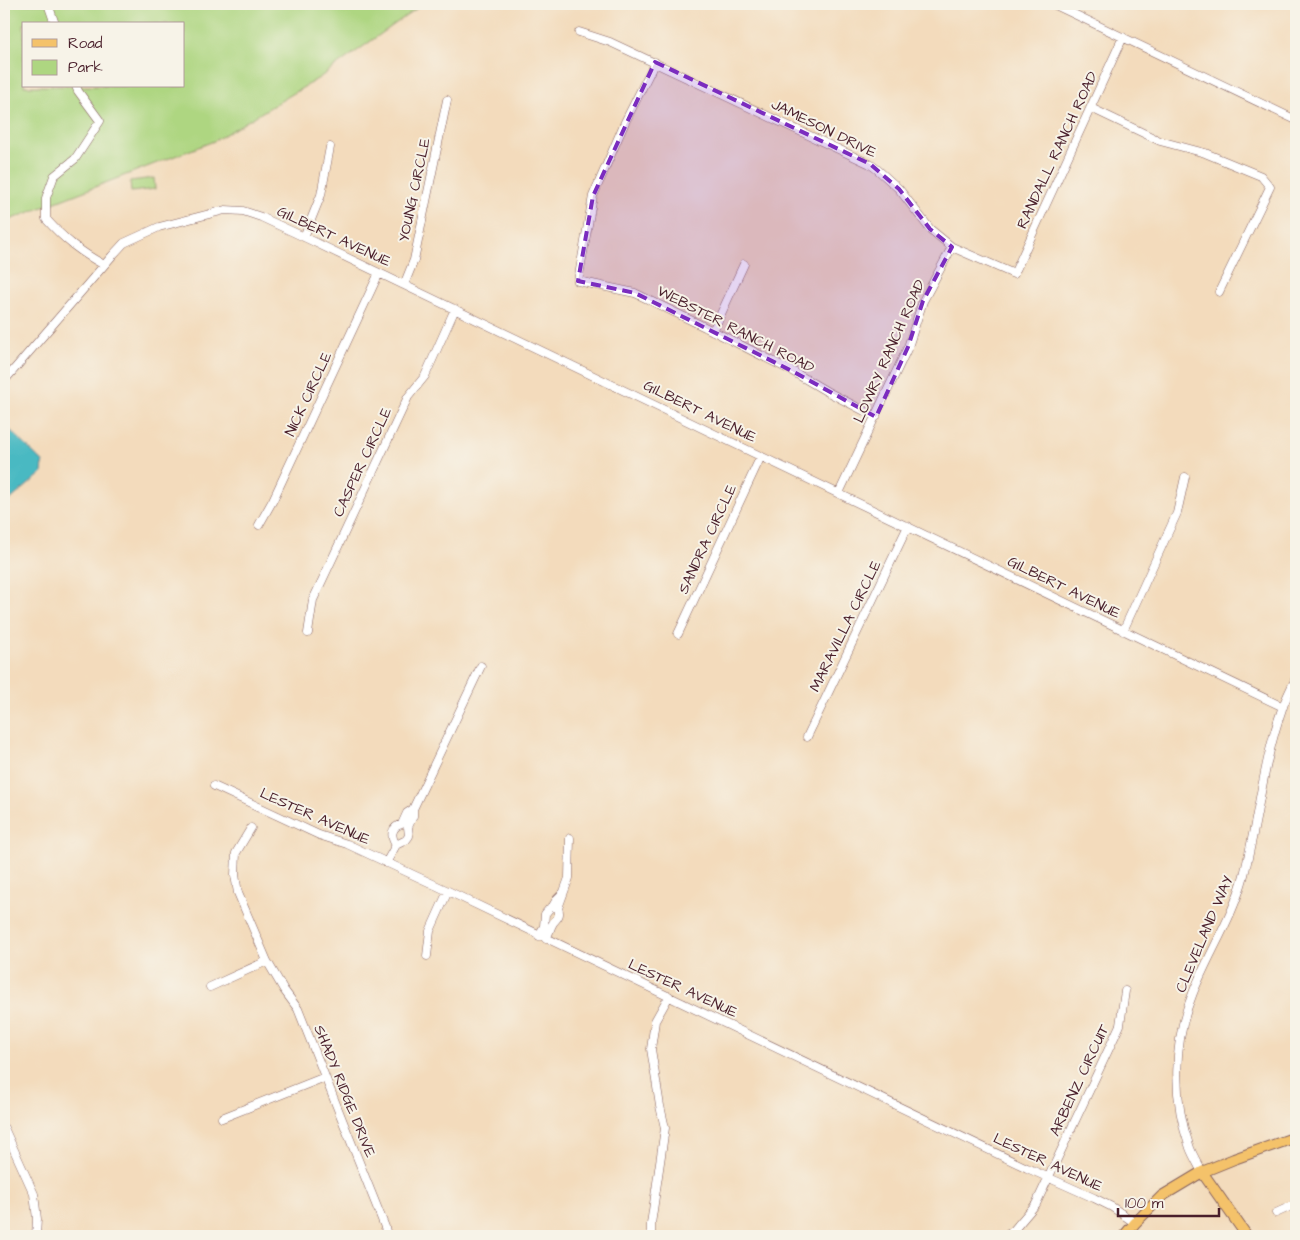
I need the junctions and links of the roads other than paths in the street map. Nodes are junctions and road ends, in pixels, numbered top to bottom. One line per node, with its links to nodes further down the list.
1 (48, 4): 3 (street)
2 (1053, 4): 5 (street)
3 (54, 22)
4 (580, 32): 6 (street, JAMESON DRIVE)
5 (1124, 37): 9 (street, RANDALL RANCH ROAD); 10 (street)
6 (655, 62): 13 (street, JAMESON DRIVE); 21 (street, WEBSTER RANCH ROAD)
7 (77, 88): 15 (street)
8 (447, 100): 18 (street, YOUNG CIRCLE)
9 (1091, 108): 17 (street, RANDALL RANCH ROAD); 19 (street)
10 (1296, 120)
11 (330, 147): 12 (street)
12 (304, 237): 15 (street, GILBERT AVENUE); 16 (street, GILBERT AVENUE)
13 (952, 246): 17 (street, JAMESON DRIVE); 23 (street, LOWRY RANCH ROAD)
14 (744, 264): 21 (street)
15 (104, 265): 22 (street, GILBERT AVENUE)
16 (379, 273): 18 (street, GILBERT AVENUE); 27 (street, NICK CIRCLE)
17 (1014, 274)
18 (404, 285): 20 (street, GILBERT AVENUE)
19 (1219, 292)
20 (455, 309): 24 (street, GILBERT AVENUE); 30 (street, CASPER CIRCLE)
21 (713, 330): 23 (street, WEBSTER RANCH ROAD)
22 (4, 381)
23 (876, 417): 26 (street, LOWRY RANCH ROAD)
24 (761, 456): 26 (street, GILBERT AVENUE); 31 (street, SANDRA CIRCLE)
25 (1185, 477): 29 (street)
26 (839, 493): 28 (street, GILBERT AVENUE)
27 (259, 525)
28 (908, 526): 29 (street, GILBERT AVENUE); 35 (street, MARAVILLA CIRCLE)
29 (1124, 631): 34 (street, GILBERT AVENUE)
30 (308, 633)
31 (678, 634)
32 (481, 666): 37 (street)
33 (1296, 678): 34 (street, CLEVELAND WAY)
34 (1282, 707): 54 (street, CLEVELAND WAY)
35 (807, 737)
36 (214, 786): 41 (street, LESTER AVENUE)
37 (413, 809): 40 (street); 40 (street)
38 (250, 828): 46 (street, SHADY RIDGE DRIVE)
39 (570, 838): 43 (street)
40 (396, 845): 41 (street)
41 (386, 863): 42 (street, LESTER AVENUE)
42 (448, 891): 44 (street, LESTER AVENUE); 45 (street)
43 (563, 893): 44 (street); 44 (street)
44 (543, 937): 49 (street, LESTER AVENUE)
45 (427, 956)
46 (267, 961): 47 (street); 50 (street, SHADY RIDGE DRIVE)
47 (210, 987)
48 (1125, 991): 55 (street, ARBENZ CIRCUIT)
49 (669, 996): 55 (street, LESTER AVENUE); 61 (street)
50 (326, 1077): 51 (street); 60 (street, SHADY RIDGE DRIVE)
51 (222, 1118)
52 (4, 1130): 59 (street)
53 (1296, 1138): 54 (main road)
54 (1202, 1172): 58 (main road); 64 (main road)
55 (1049, 1178): 58 (street, LESTER AVENUE); 62 (street, ARBENZ CIRCUIT)
56 (1296, 1204): 57 (street)
57 (1276, 1213)
58 (1135, 1223): 63 (main road)
59 (36, 1236)
60 (387, 1236)
61 (652, 1236)
62 (1006, 1236)
63 (1124, 1236)
64 (1247, 1236)

